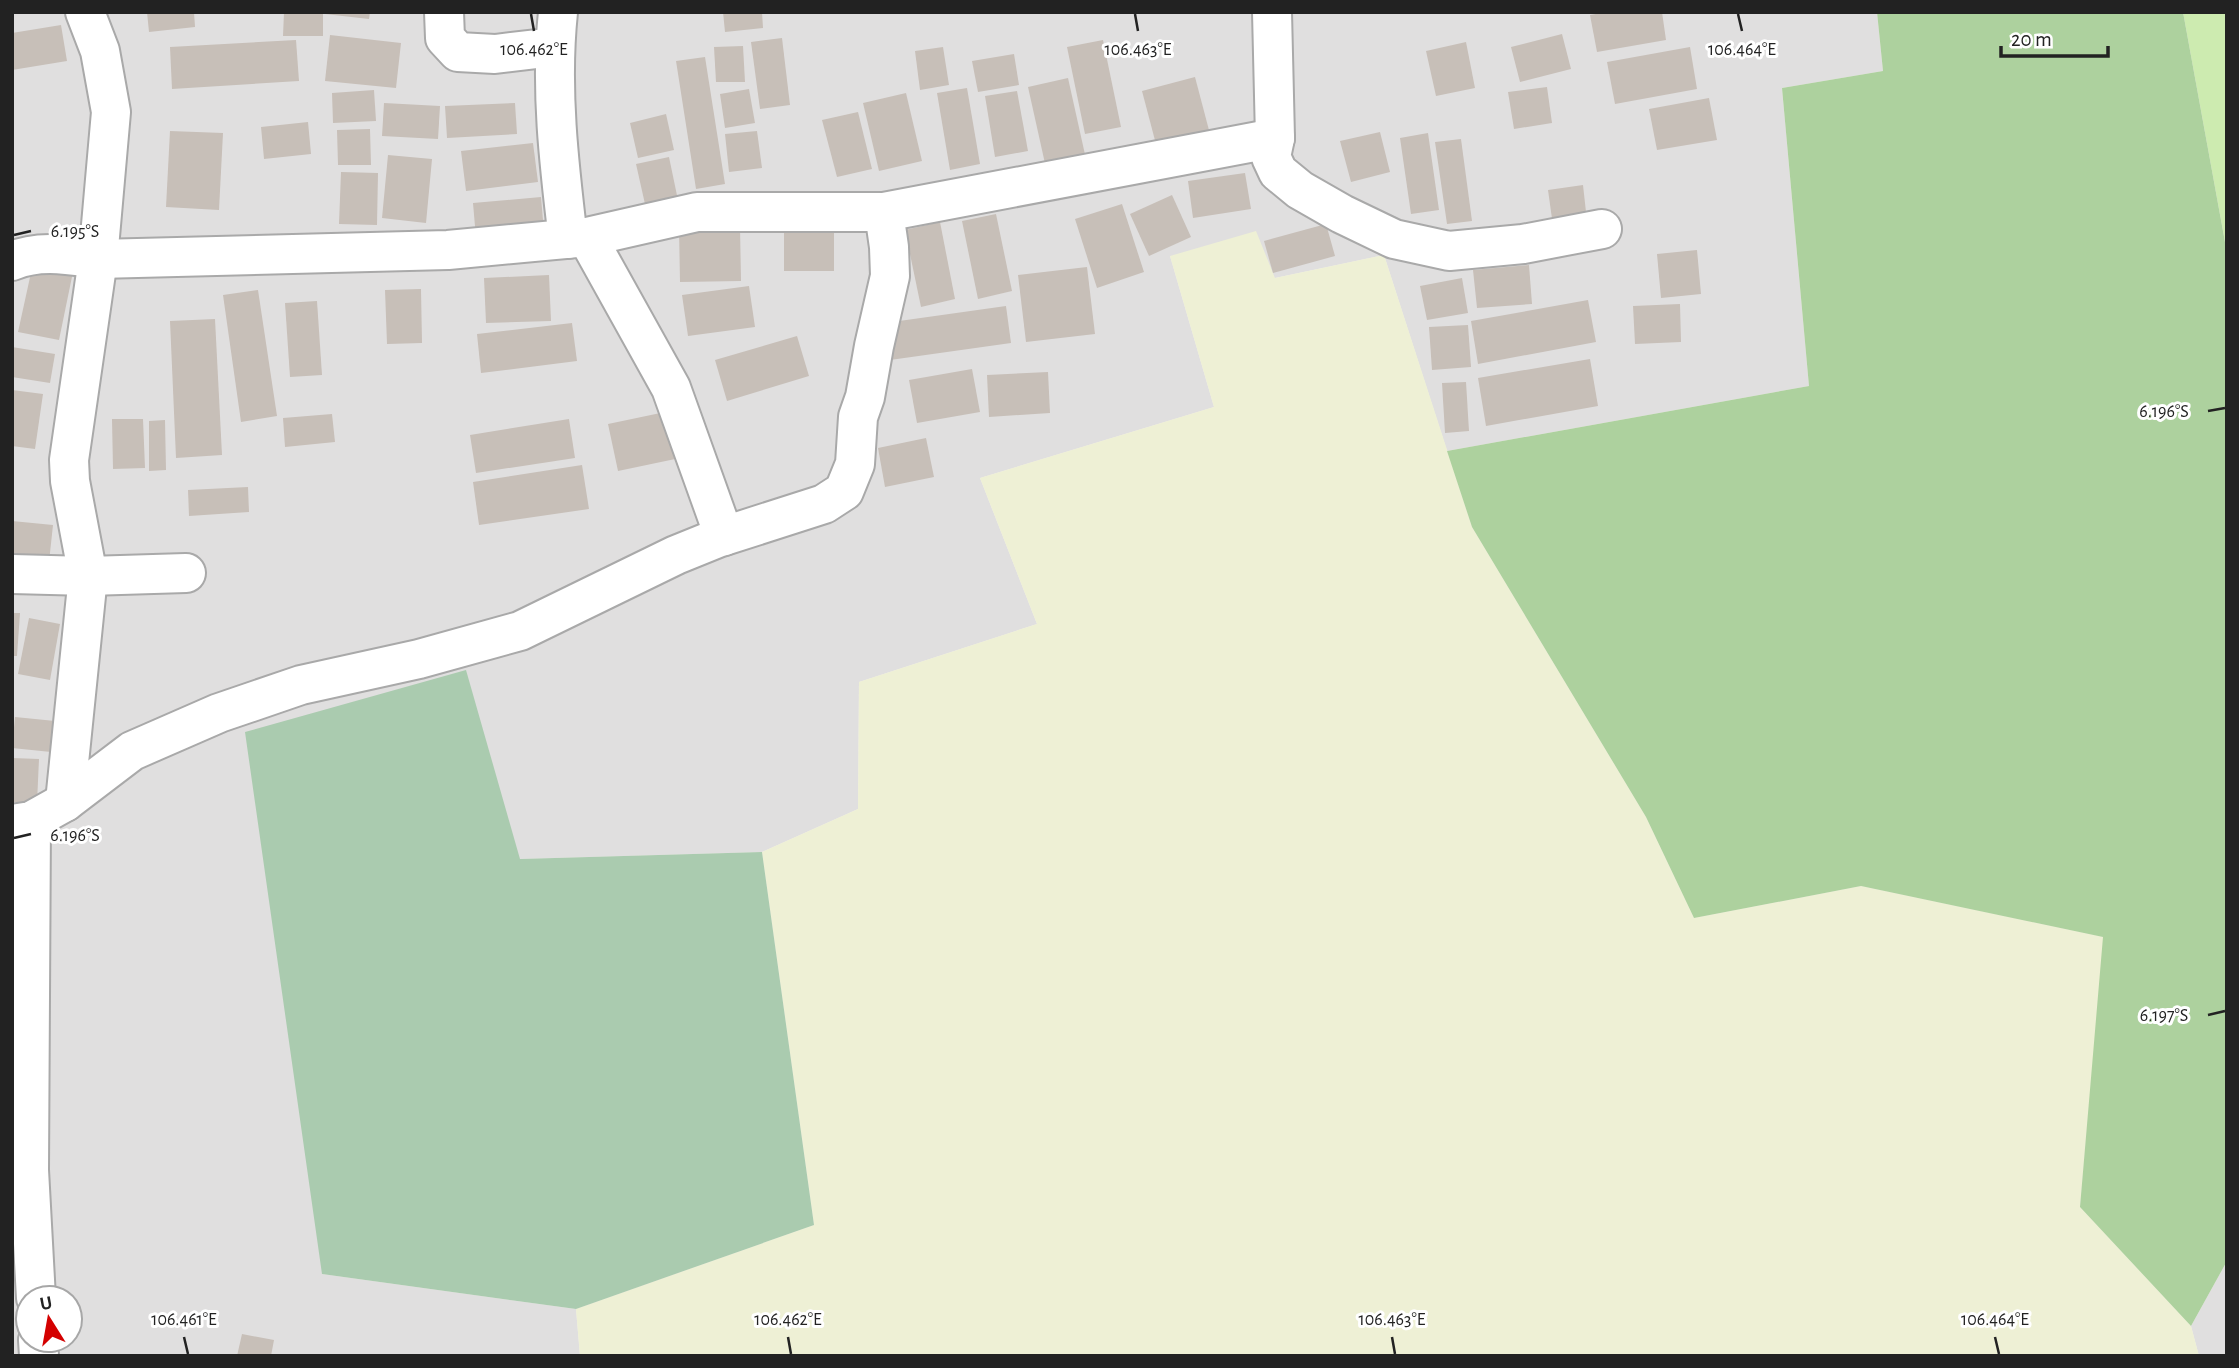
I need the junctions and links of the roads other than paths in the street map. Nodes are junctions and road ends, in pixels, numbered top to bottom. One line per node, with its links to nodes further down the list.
1 (85, 12): 9 (street)
2 (444, 12): 4 (street)
3 (1272, 12): 5 (street)
4 (556, 30): 8 (street)
5 (1275, 138): 6 (street); 7 (street)
6 (884, 212): 8 (street); 11 (street)
7 (1602, 229)
8 (578, 238): 9 (street); 11 (street)
9 (98, 258): 10 (street); 14 (street)
10 (12, 261)
11 (723, 536): 15 (street)
12 (186, 573): 14 (street)
13 (12, 574): 14 (street)
14 (88, 576): 15 (street)
15 (65, 802): 16 (street)
16 (22, 823): 17 (street)
17 (20, 1170): 18 (street)
18 (34, 1284)

